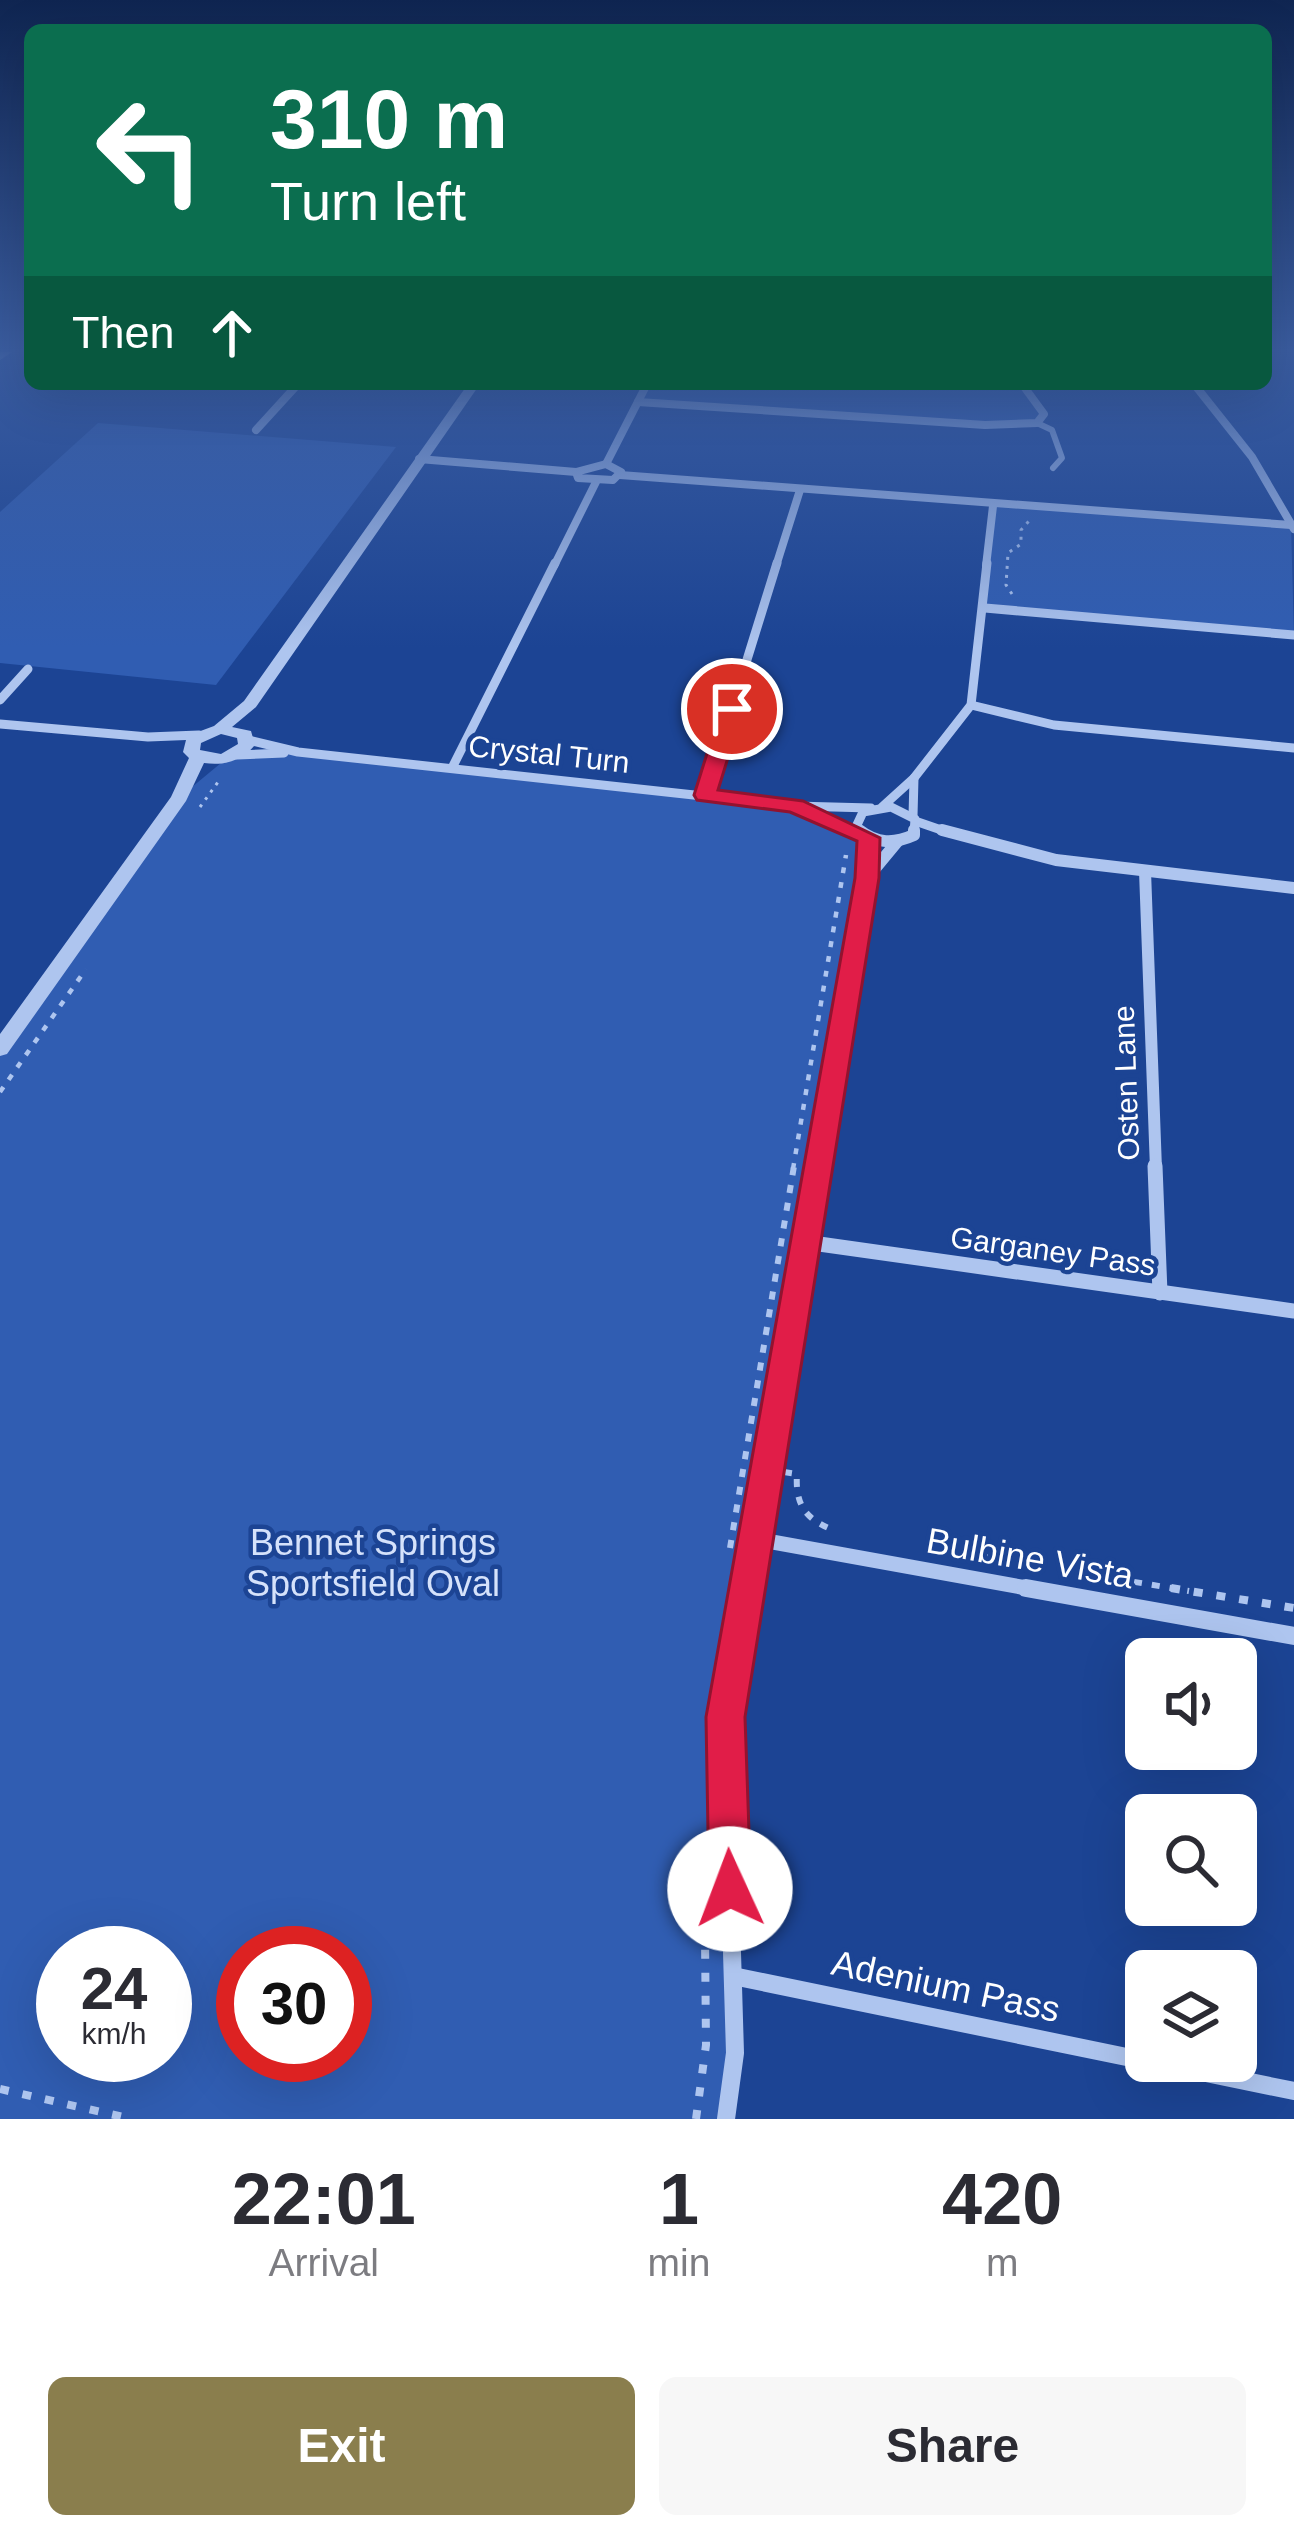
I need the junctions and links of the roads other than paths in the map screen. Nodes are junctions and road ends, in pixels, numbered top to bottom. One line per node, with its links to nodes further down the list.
1 (425, 451): 5 (street)
2 (613, 451): 6 (street)
3 (1059, 451): 7 (lane)
4 (1246, 451): 13 (street)
5 (419, 459): 8 (street); 18 (street)
6 (606, 464): 8 (street); 9 (street)
7 (1053, 468)
8 (577, 472): 10 (street)
9 (620, 475): 10 (street); 11 (street)
10 (596, 482): 26 (street)
11 (800, 490): 12 (street); 28 (street)
12 (993, 506): 13 (street); 14 (street)
13 (1293, 527)
14 (985, 608): 15 (street); 19 (street)
15 (1294, 635)
16 (28, 669): 17 (street)
17 (0, 700)
18 (250, 704): 21 (street); 24 (street)
19 (971, 705): 23 (street); 27 (street)
20 (0, 724): 22 (street)
21 (220, 729): 22 (street); 24 (street)
22 (196, 746): 24 (street); 29 (street)
23 (1294, 748)
24 (238, 752): 25 (street, Crystal Turn); 25 (street, Crystal Turn); 29 (street)
25 (298, 752): 26 (street, Crystal Turn)
26 (452, 769): 28 (street, Crystal Turn)
27 (914, 778): 31 (street); 32 (street)
28 (705, 795): 30 (street, Crystal Turn)
29 (180, 796): 38 (street)
30 (795, 806): 31 (street); 33 (street)
31 (876, 807): 32 (street); 33 (street)
32 (915, 824): 34 (street); 35 (street)
33 (864, 835): 34 (street); 36 (street)
34 (897, 842): 36 (street)
35 (1145, 872): 37 (street); 40 (street, Osten Lane)
36 (867, 878): 39 (street)
37 (1294, 888)
38 (0, 1049)
39 (805, 1242): 40 (street, Garganey Pass); 42 (street)
40 (1160, 1293): 41 (street, Garganey Pass)
41 (1294, 1312)
42 (756, 1539): 43 (street, Bulbine Vista); 44 (street)
43 (1294, 1636)
44 (733, 1976): 45 (street, Adenium Pass); 48 (street)
45 (1125, 2056)
46 (1250, 2082): 47 (street, Adenium Pass)
47 (1294, 2091)
48 (726, 2119)

